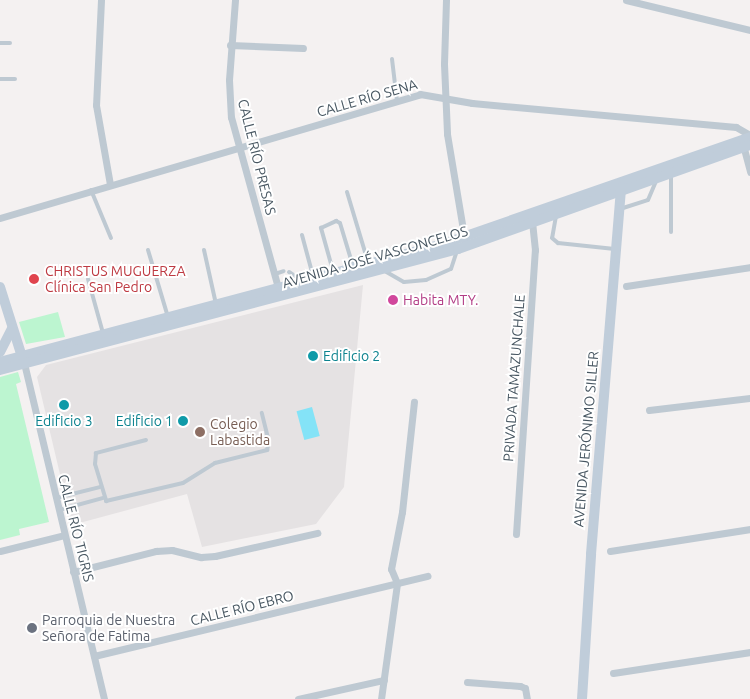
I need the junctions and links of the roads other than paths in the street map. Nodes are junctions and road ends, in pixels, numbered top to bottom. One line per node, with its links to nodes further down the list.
1 (101, 0): 20 (street)
2 (235, 0): 8 (street, CALLE RÍO PRESAS)
3 (446, 0): 13 (street)
4 (626, 0): 5 (street)
5 (750, 30)
6 (0, 43): 7 (lane)
7 (10, 43)
8 (230, 46): 9 (street); 16 (street, CALLE RÍO PRESAS)
9 (302, 48)
10 (392, 59): 14 (lane)
11 (0, 79): 12 (lane)
12 (15, 79)
13 (445, 98): 14 (street, CALLE RÍO SENA); 15 (street, CALLE RÍO SENA); 31 (street)
14 (397, 101): 16 (street, CALLE RÍO SENA)
15 (747, 141): 17 (street); 18 (main road, AVENIDA JOSÉ VASCONCELOS); 21 (main road, AVENIDA JOSÉ VASCONCELOS)
16 (239, 148): 20 (street, CALLE RÍO SENA); 39 (street, CALLE RÍO PRESAS)
17 (750, 172)
18 (671, 173): 19 (main road, AVENIDA JOSÉ VASCONCELOS); 28 (lane)
19 (657, 178): 21 (main road, AVENIDA JOSÉ VASCONCELOS); 24 (lane)
20 (110, 184): 22 (street, CALLE RÍO SENA)
21 (621, 187): 24 (main road, AVENIDA JERÓNIMO SILLER); 25 (main road, AVENIDA JOSÉ VASCONCELOS); 27 (main road, AVENIDA JOSÉ VASCONCELOS)
22 (91, 190): 26 (street, CALLE RÍO SENA); 30 (lane)
23 (347, 192): 35 (lane)
24 (620, 209): 34 (main road, AVENIDA JERÓNIMO SILLER)
25 (556, 214): 27 (main road, AVENIDA JOSÉ VASCONCELOS); 34 (lane)
26 (0, 218)
27 (532, 218): 31 (main road, AVENIDA JOSÉ VASCONCELOS); 66 (street, PRIVADA TAMAZUNCHALE)
28 (671, 232)
29 (302, 235): 41 (lane)
30 (111, 238)
31 (463, 244): 35 (main road, AVENIDA JOSÉ VASCONCELOS); 38 (main road, AVENIDA JOSÉ VASCONCELOS); 38 (lane)
32 (148, 250): 48 (lane)
33 (204, 250): 47 (lane)
34 (616, 250): 82 (main road, AVENIDA JERÓNIMO SILLER)
35 (369, 264): 37 (main road, AVENIDA JOSÉ VASCONCELOS)
36 (750, 267): 44 (street)
37 (354, 268): 40 (main road, AVENIDA JOSÉ VASCONCELOS); 40 (lane)
38 (383, 270): 47 (main road, AVENIDA JOSÉ VASCONCELOS)
39 (274, 274): 43 (lane); 46 (street, CALLE RÍO PRESAS)
40 (333, 274): 41 (main road, AVENIDA JOSÉ VASCONCELOS)
41 (313, 278): 43 (main road, AVENIDA JOSÉ VASCONCELOS)
42 (88, 279): 50 (lane)
43 (302, 281): 46 (main road, AVENIDA JOSÉ VASCONCELOS)
44 (626, 286)
45 (0, 287): 49 (main road)
46 (278, 288): 47 (main road, AVENIDA JOSÉ VASCONCELOS)
47 (217, 309): 48 (main road, AVENIDA JOSÉ VASCONCELOS); 50 (main road, AVENIDA JOSÉ VASCONCELOS)
48 (168, 317): 50 (main road, AVENIDA JOSÉ VASCONCELOS)
49 (12, 328): 51 (main road); 52 (main road)
50 (104, 338): 52 (main road, AVENIDA JOSÉ VASCONCELOS)
51 (0, 352)
52 (23, 360): 53 (main road, AVENIDA JOSÉ VASCONCELOS); 54 (main road, AVENIDA JOSÉ VASCONCELOS); 61 (street, CALLE RÍO TIGRIS)
53 (0, 362)
54 (0, 370)
55 (750, 398): 57 (street)
56 (414, 402): 72 (street)
57 (649, 410)
58 (262, 413): 62 (lane)
59 (146, 440): 60 (lane)
60 (100, 487): 61 (lane); 62 (lane)
61 (56, 498): 63 (street, CALLE RÍO TIGRIS)
62 (103, 498): 63 (lane)
63 (59, 510): 67 (street, CALLE RÍO TIGRIS)
64 (750, 529): 69 (street)
65 (317, 533): 70 (street)
66 (516, 534)
67 (64, 536): 68 (street); 70 (street, CALLE RÍO TIGRIS)
68 (0, 551)
69 (610, 551)
70 (73, 572): 74 (street, CALLE RÍO TIGRIS)
71 (428, 576): 72 (street, CALLE RÍO EBRO)
72 (397, 583): 74 (street, CALLE RÍO EBRO); 76 (street)
73 (750, 652): 75 (street)
74 (94, 656): 78 (street, CALLE RÍO TIGRIS)
75 (613, 673)
76 (384, 680): 79 (street); 80 (street)
77 (466, 682): 81 (street)
78 (104, 699)
79 (298, 699)
80 (381, 699)
81 (526, 699)
82 (582, 699)

